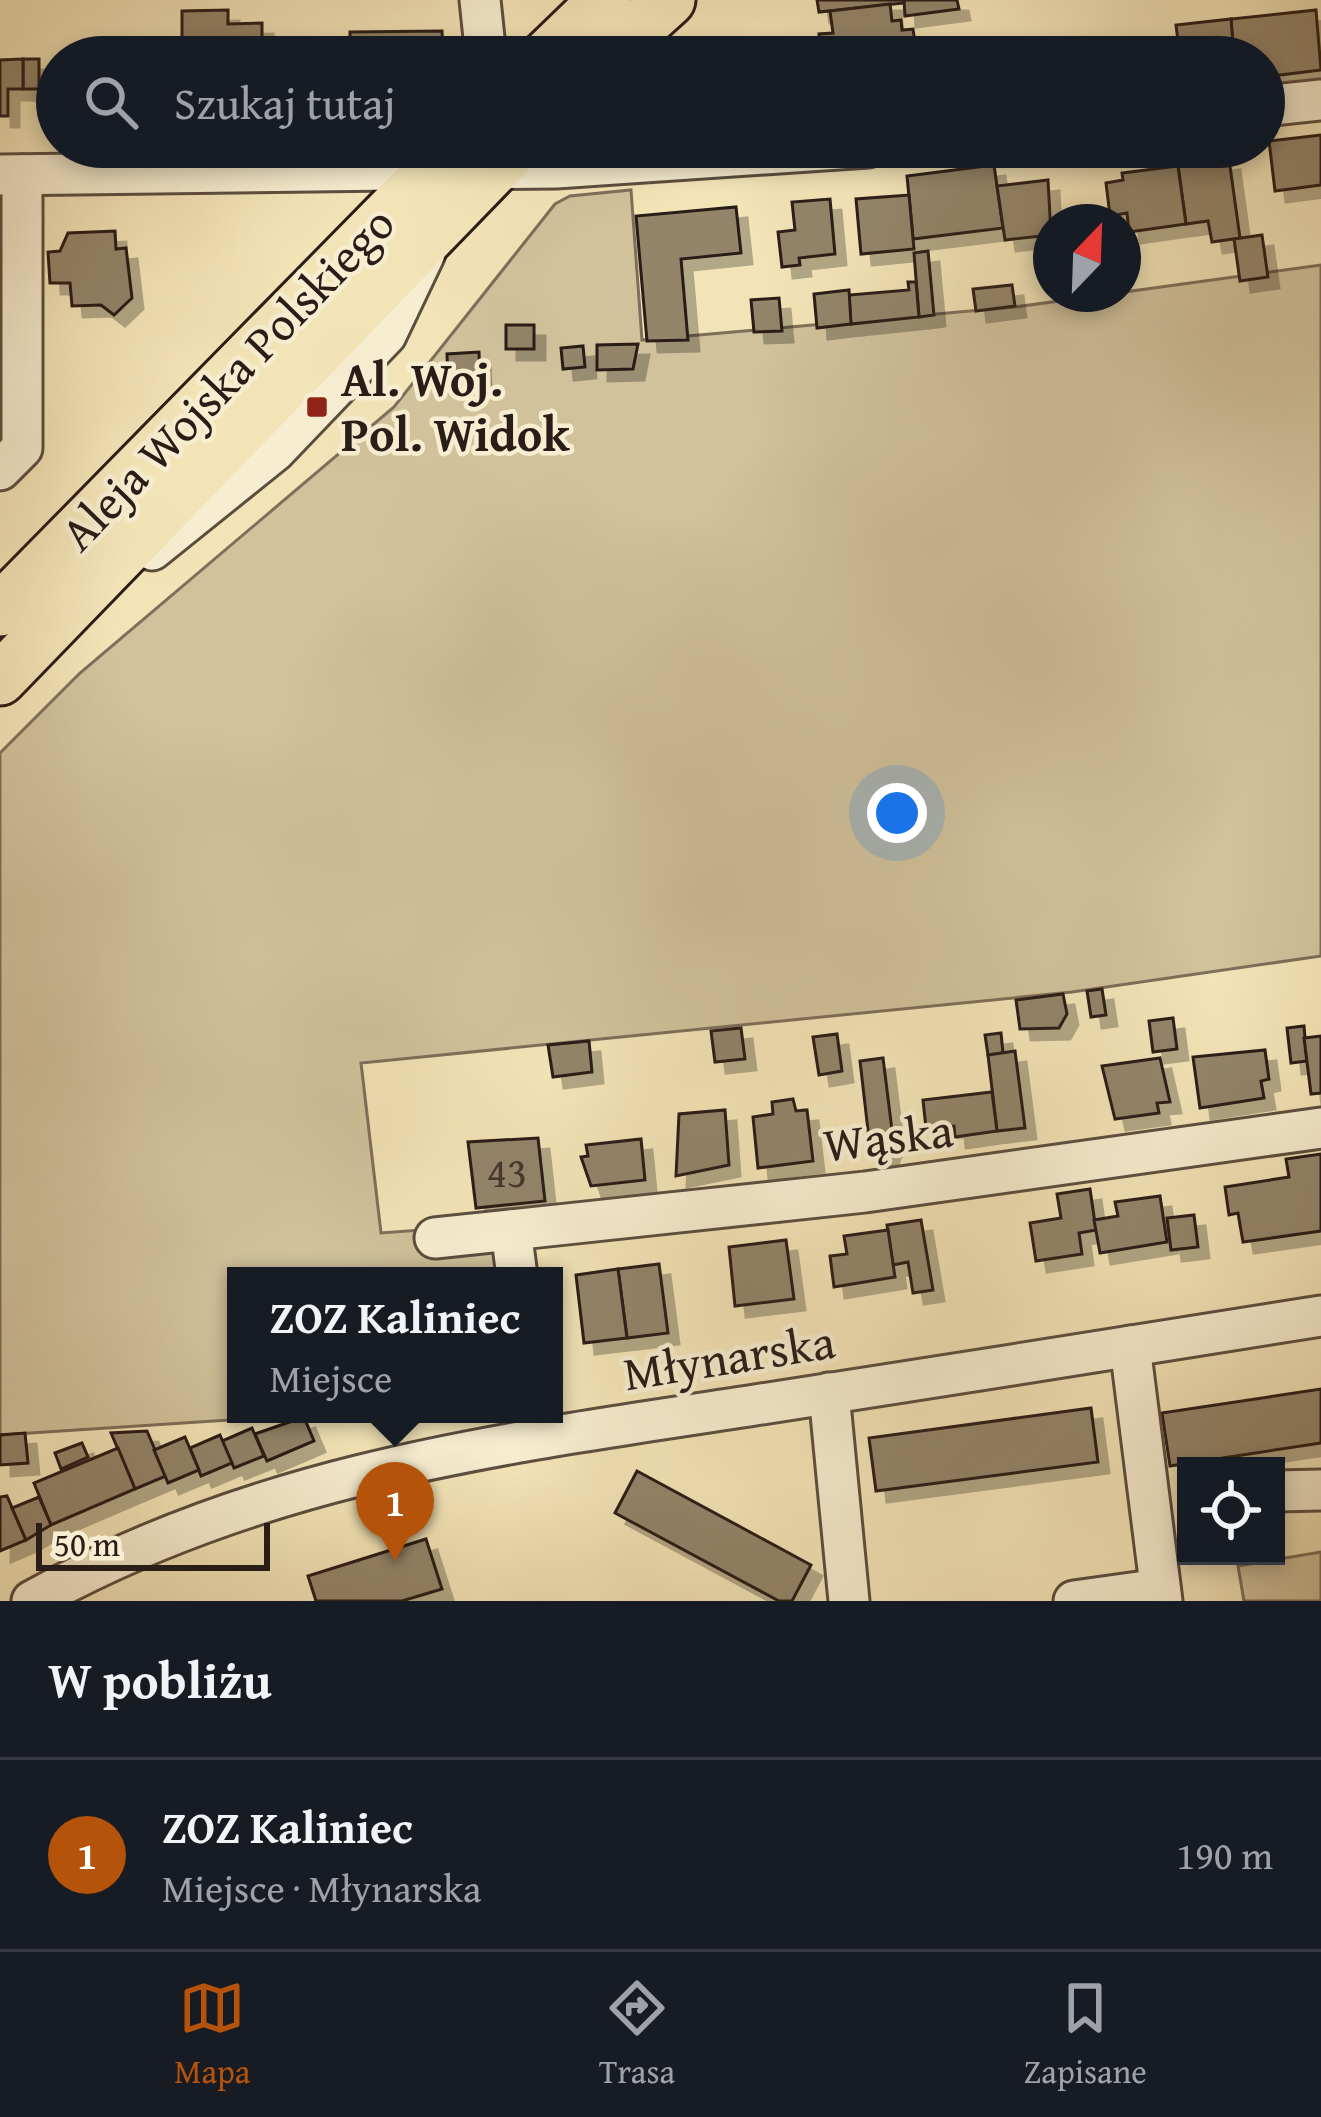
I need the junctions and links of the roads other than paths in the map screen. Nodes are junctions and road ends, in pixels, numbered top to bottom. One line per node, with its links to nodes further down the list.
1 (480, 0): 4 (street)
2 (605, 0): 5 (main road)
3 (669, 0): 6 (main road)
4 (483, 36)
5 (568, 36)
6 (629, 36)
7 (1321, 100): 8 (street)
8 (1285, 104)
9 (191, 168): 12 (street)
10 (464, 168): 14 (main road, Aleja Wojska Polskiego)
11 (468, 168): 14 (main road, Aleja Wojska Polskiego)
12 (11, 175): 13 (street)
13 (0, 470)
14 (9, 647)
15 (1321, 1128): 16 (street, Wąska)
16 (511, 1230): 17 (street, Wąska); 18 (street)
17 (435, 1238)
18 (516, 1267)
19 (1321, 1316): 20 (street, Młynarska)
20 (1130, 1346): 21 (street, Młynarska); 26 (street)
21 (829, 1393): 22 (street, Młynarska); 29 (street)
22 (563, 1423)
23 (534, 1426): 28 (street, Młynarska)
24 (1321, 1490): 25 (street)
25 (1285, 1491)
26 (1168, 1507): 27 (street)
27 (1161, 1595): 30 (street)
28 (32, 1601)
29 (849, 1601)
30 (1074, 1601)

